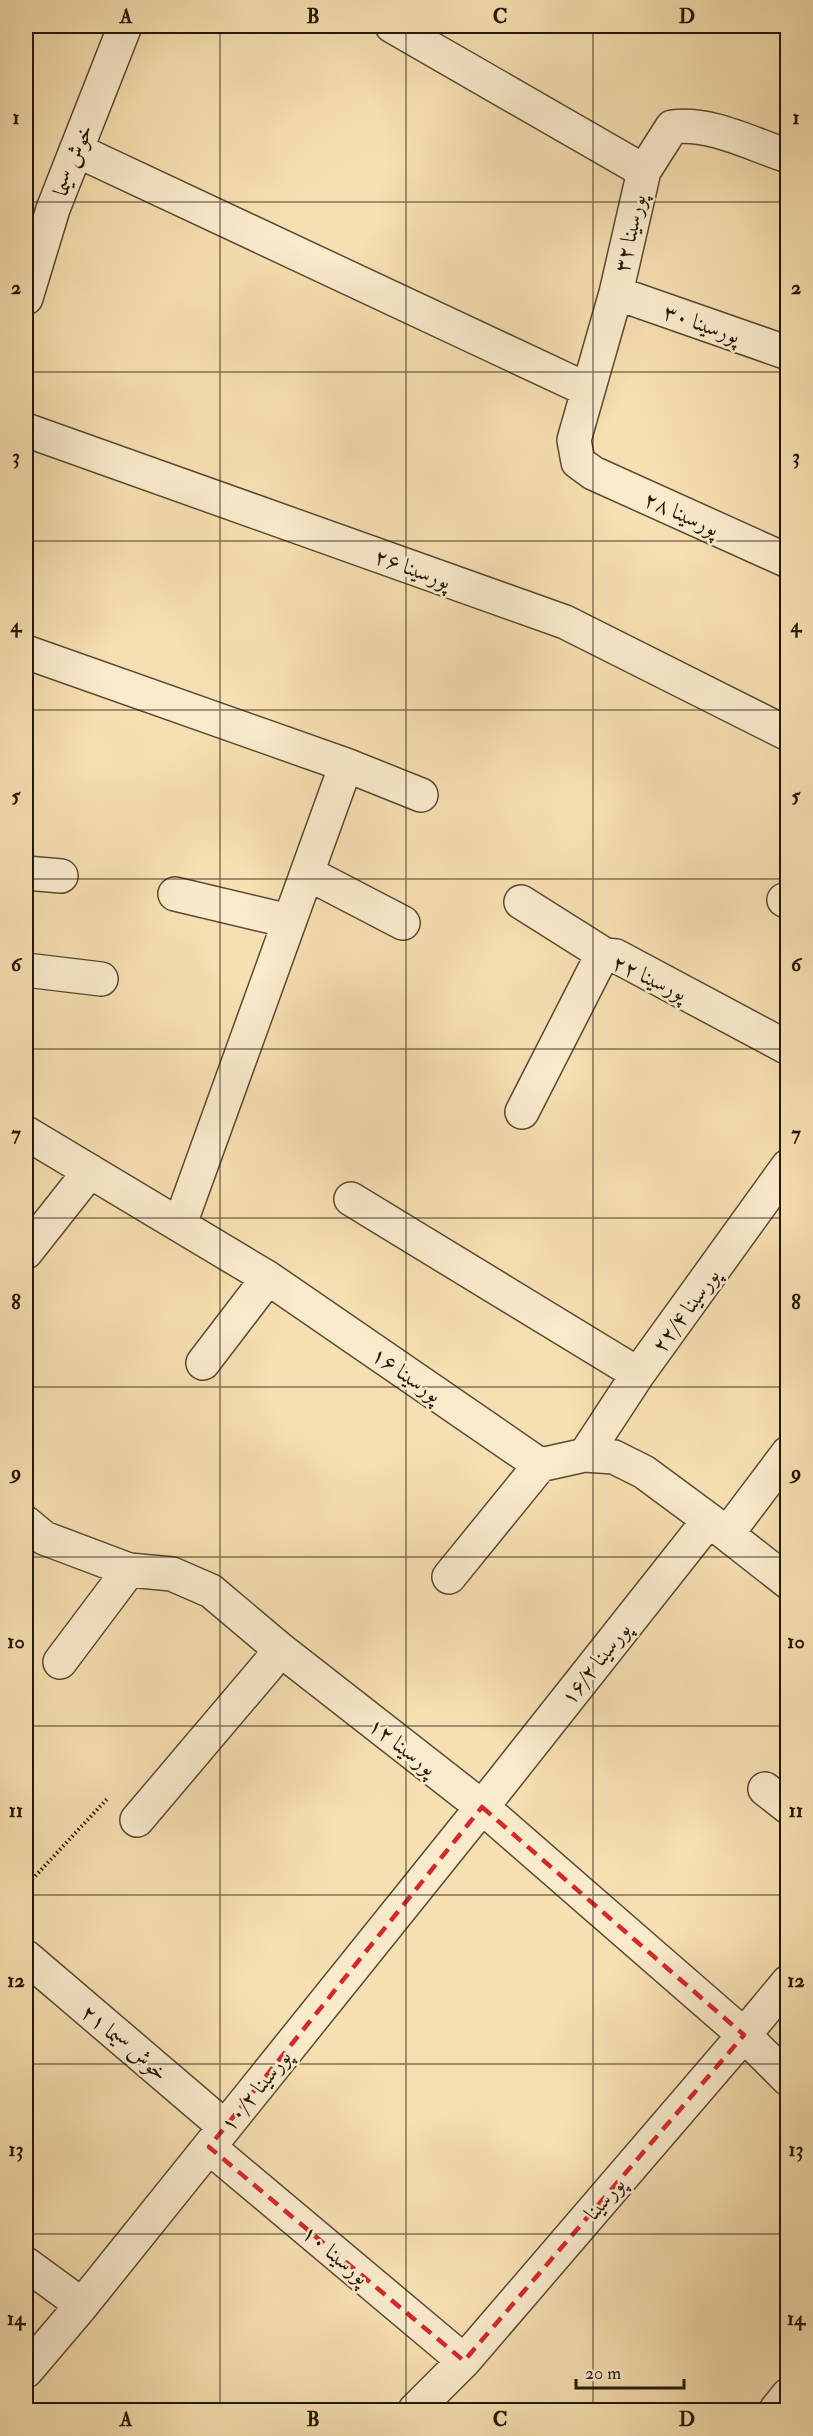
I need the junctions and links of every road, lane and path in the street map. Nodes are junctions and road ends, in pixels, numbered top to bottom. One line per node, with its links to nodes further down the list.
1 (125, 26): 3 (street, خوش سیما)
2 (392, 26): 5 (street)
3 (76, 150): 7 (street, خوش سیما); 9 (street)
4 (788, 156): 5 (street, پورسینا ۳۲)
5 (644, 171): 6 (street, پورسینا ۳۲)
6 (615, 293): 8 (street, پورسینا ۳۰); 9 (street, پورسینا ۳۲)
7 (26, 298)
8 (788, 353)
9 (588, 390): 11 (street, پورسینا ۳۲)
10 (26, 429): 14 (street, پورسینا ۲۶)
11 (578, 462): 12 (street, پورسینا ۲۸)
12 (788, 561)
13 (26, 652): 15 (street)
14 (788, 734)
15 (346, 765): 16 (street); 18 (street)
16 (421, 795)
17 (26, 873): 19 (street)
18 (307, 873): 22 (street); 23 (street)
19 (61, 876)
20 (175, 894): 22 (street)
21 (521, 902): 24 (street)
22 (289, 921): 33 (street)
23 (403, 923)
24 (605, 955): 27 (street, پورسینا ۲۲); 28 (street, پورسینا ۲۲)
25 (26, 970): 26 (street)
26 (100, 979)
27 (784, 1038)
28 (522, 1112)
29 (26, 1134): 31 (street, پورسینا ۱۶)
30 (788, 1166): 37 (street, پورسینا ۲۲/۴)
31 (90, 1171): 33 (street, پورسینا ۱۶); 34 (street)
32 (351, 1198): 37 (street)
33 (180, 1224): 35 (street, پورسینا ۱۶)
34 (26, 1252)
35 (268, 1278): 36 (street); 40 (street, پورسینا ۱۶)
36 (203, 1363)
37 (638, 1374): 39 (street, پورسینا ۲۲/۴)
38 (788, 1453): 42 (street, پورسینا ۱۶/۲)
39 (585, 1455): 40 (street); 42 (street)
40 (540, 1465): 44 (street)
41 (26, 1524): 43 (street, پورسینا ۱۲)
42 (718, 1527): 45 (street); 48 (street, پورسینا ۱۶/۲)
43 (129, 1570): 46 (street, پورسینا ۱۲); 47 (street)
44 (449, 1577)
45 (788, 1582)
46 (280, 1650): 48 (street, پورسینا ۱۲); 49 (street)
47 (60, 1662)
48 (482, 1807): 53 (street, پورسینا ۱۲); 55 (street, پورسینا ۱۰/۲)
49 (137, 1820): 50 (path)
50 (26, 1886)
51 (26, 1957): 55 (street, خوش سیما ۲۱)
52 (788, 1982): 53 (street, پورسینا)
53 (744, 2036): 54 (street, پورسینا ۱۲); 58 (street, پورسینا)
54 (788, 2079)
55 (217, 2137): 57 (street, پورسینا ۱۰/۲); 58 (street, پورسینا ۱۰)
56 (26, 2264): 57 (street)
57 (82, 2305): 59 (street, پورسینا ۱۰/۲)
58 (464, 2361): 61 (street, پورسینا)
59 (26, 2371)
60 (788, 2395): 62 (street)
61 (415, 2410)
62 (776, 2410)

